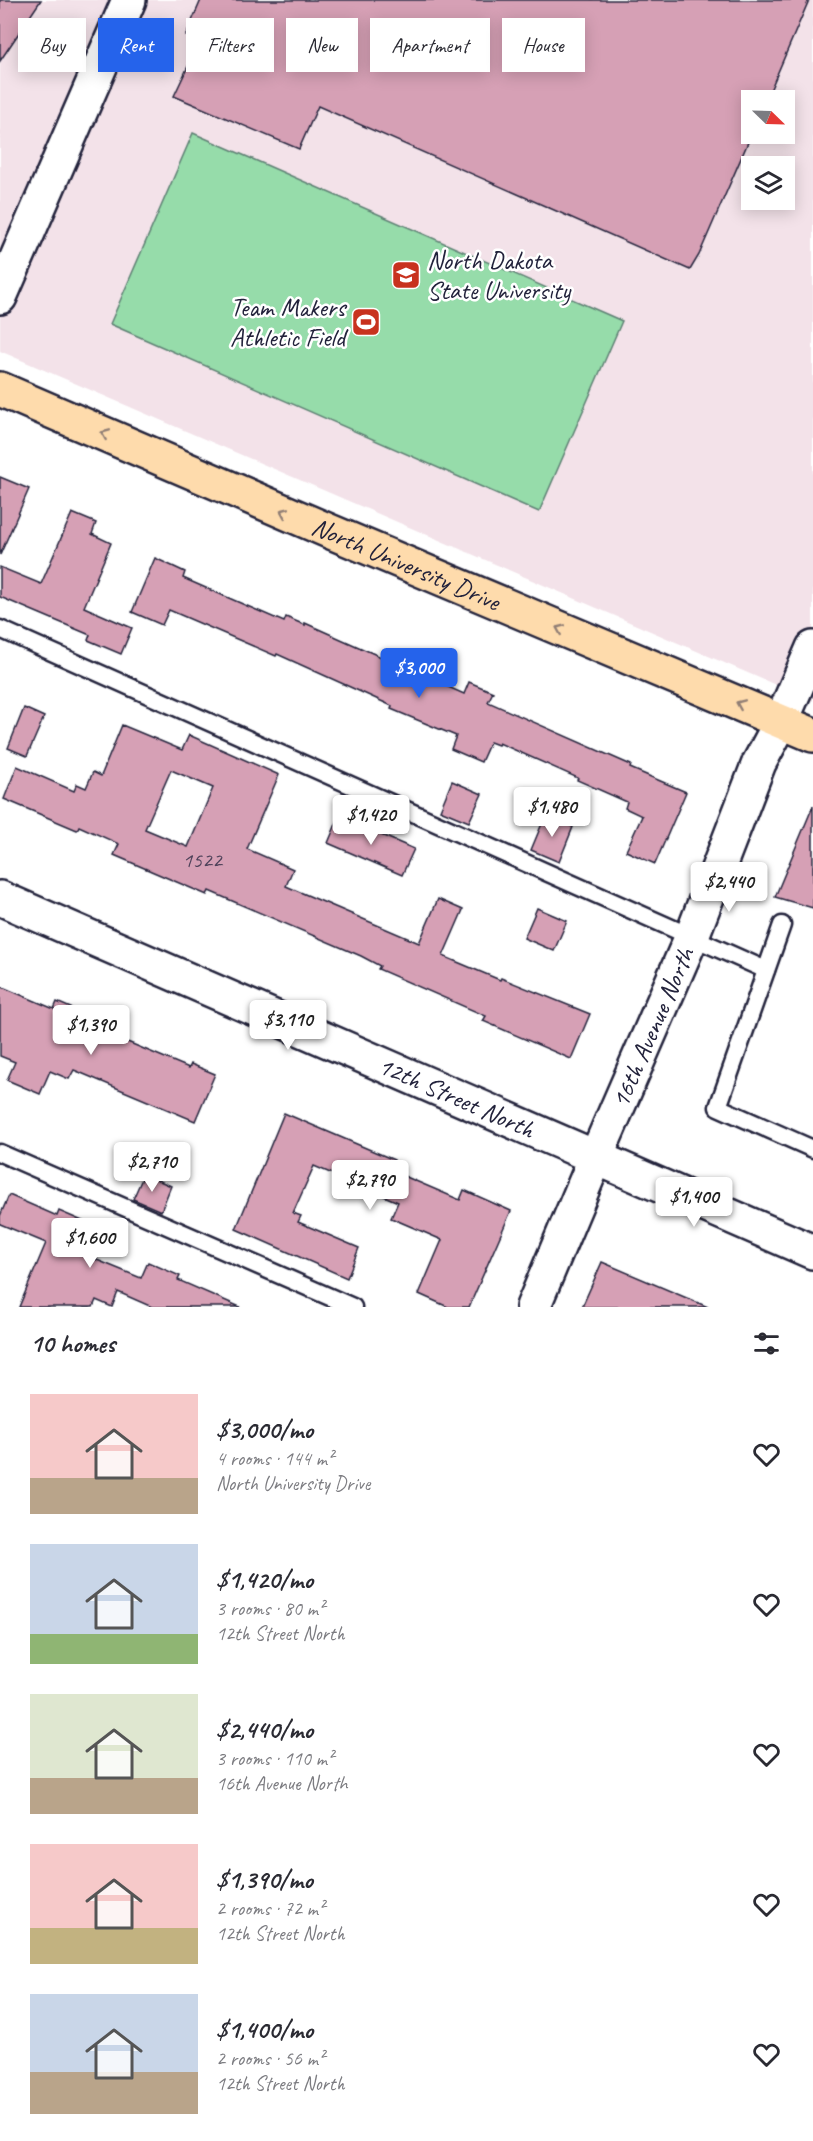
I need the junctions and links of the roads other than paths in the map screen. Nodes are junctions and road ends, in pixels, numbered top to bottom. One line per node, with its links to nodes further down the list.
1 (129, 0): 2 (street)
2 (0, 297)
3 (0, 389): 6 (main road, North University Drive, one-way to 3)
4 (0, 629): 10 (lane)
5 (813, 648): 6 (street, 16th Avenue North)
6 (781, 722): 7 (main road, North University Drive); 10 (street, 16th Avenue North)
7 (813, 735)
8 (0, 898): 14 (street, 12th Street North)
9 (782, 925): 11 (lane)
10 (692, 936): 11 (lane); 14 (street, 16th Avenue North)
11 (766, 970): 12 (lane)
12 (813, 1149)
13 (0, 1153): 16 (lane)
14 (596, 1157): 15 (street, 12th Street North); 17 (street, 16th Avenue North)
15 (813, 1252)
16 (353, 1307)
17 (533, 1307)

